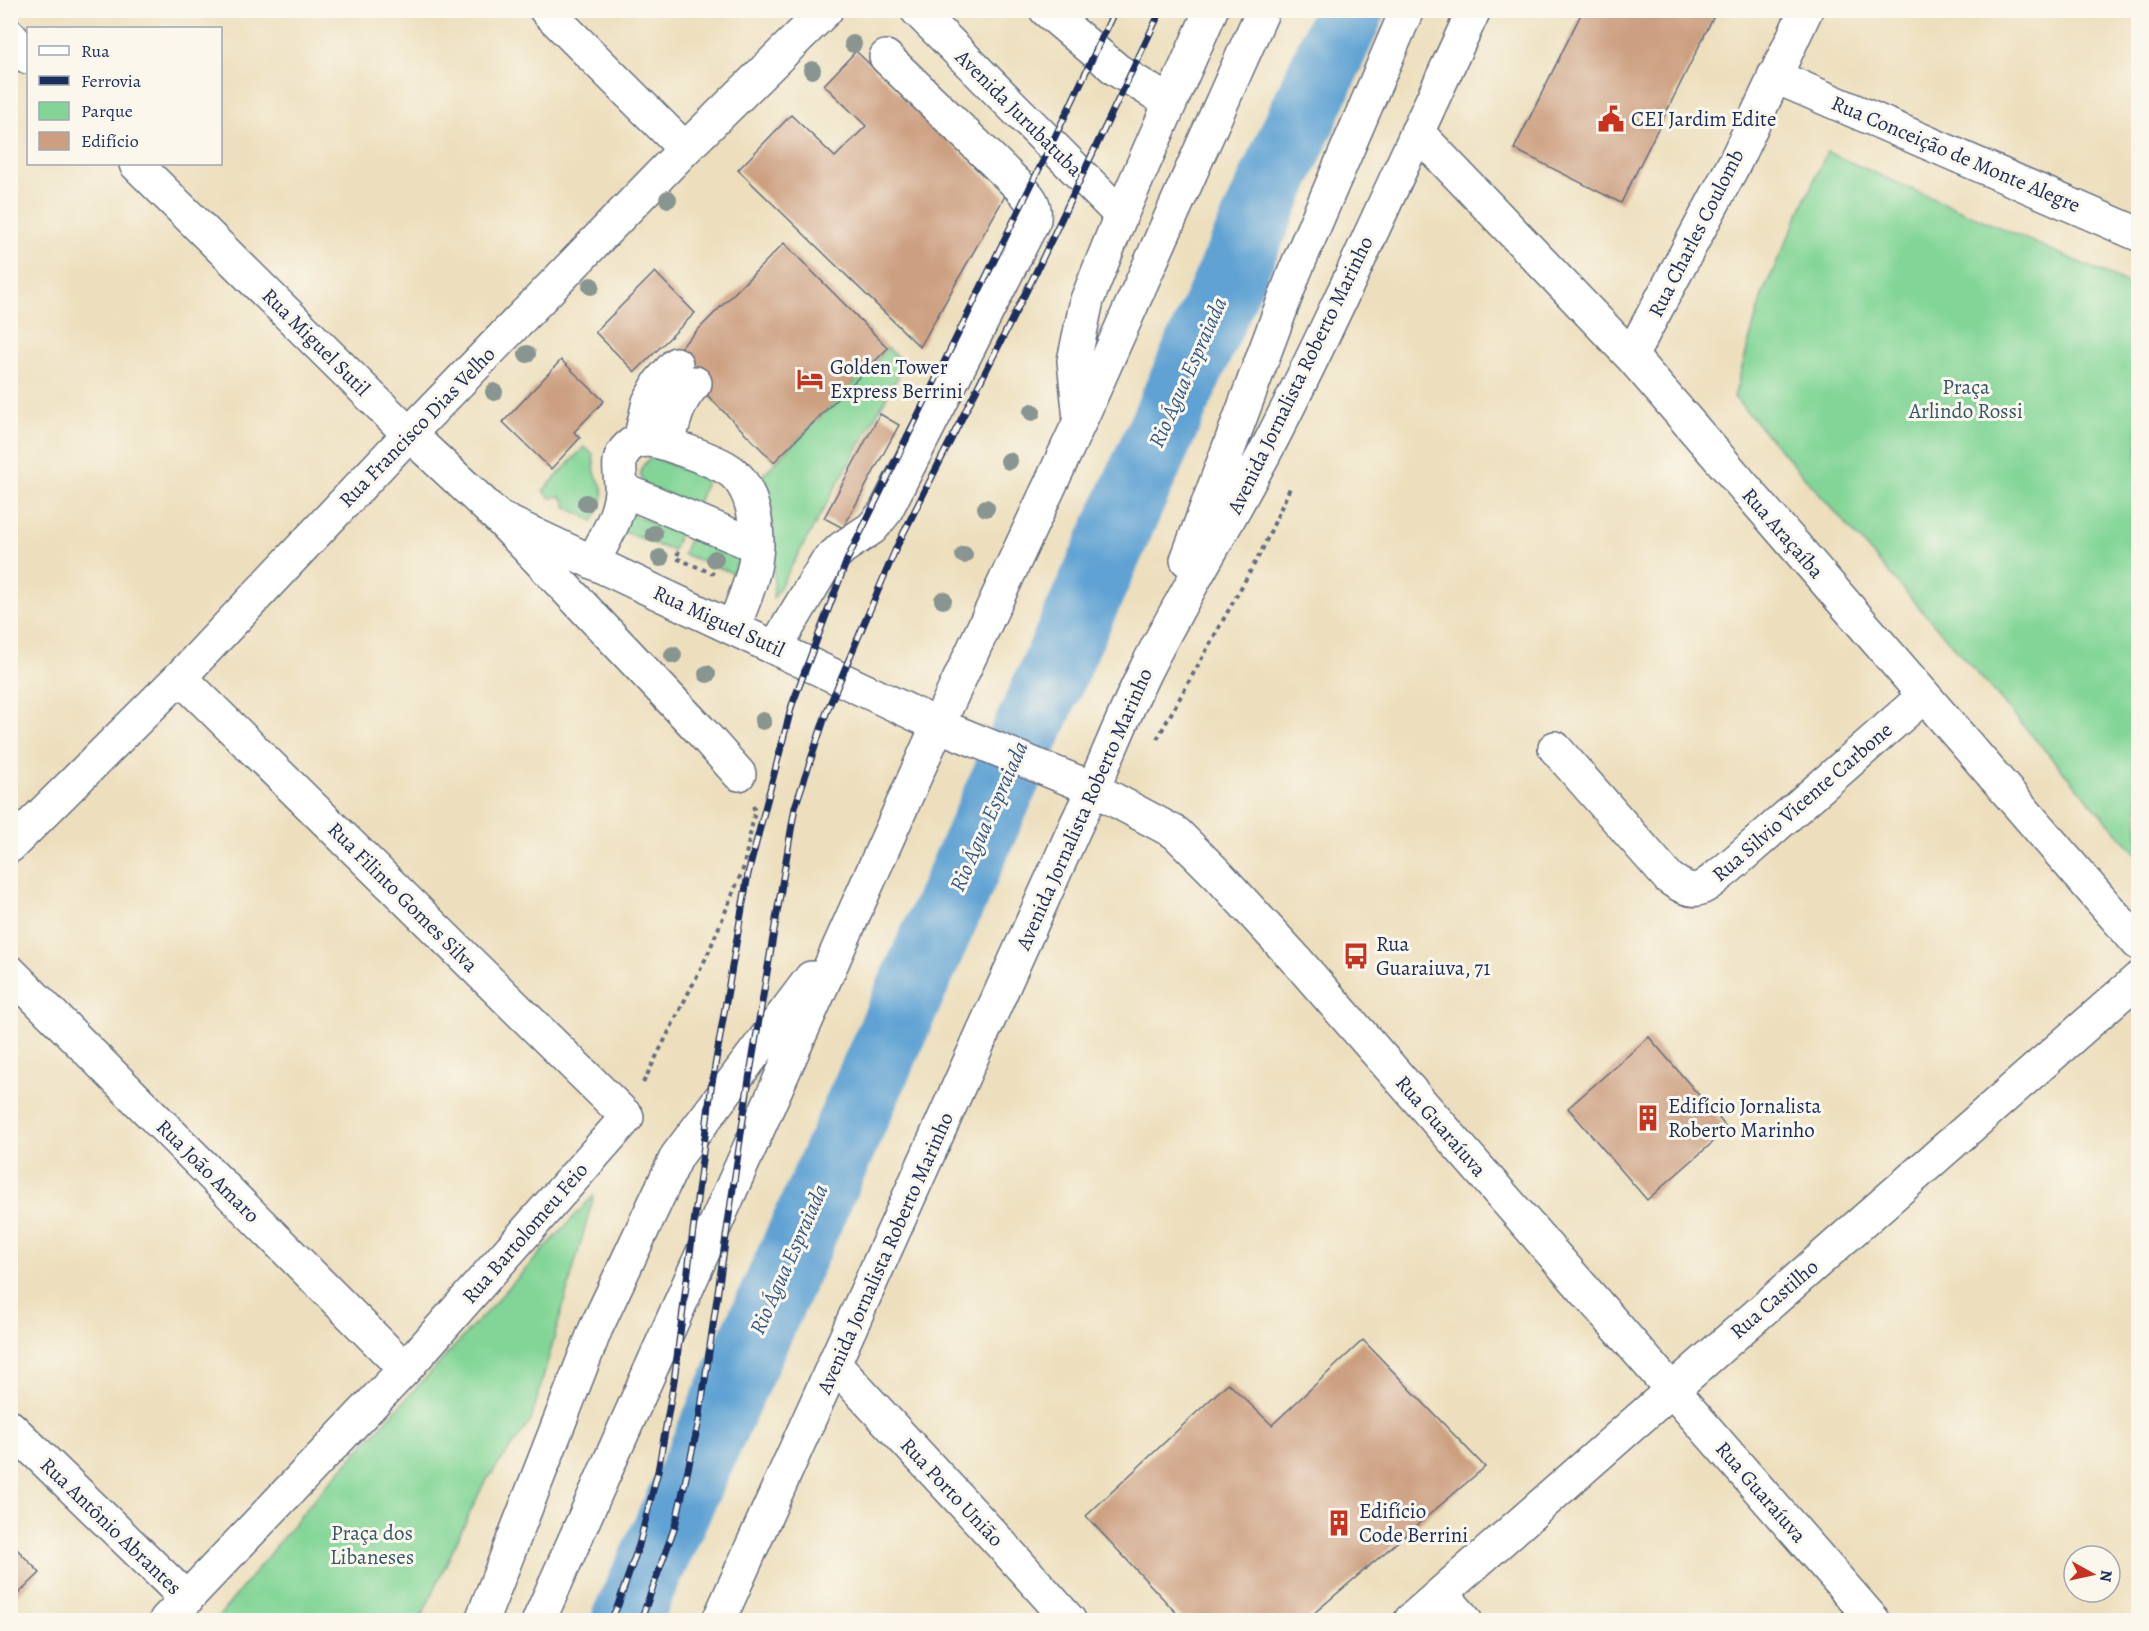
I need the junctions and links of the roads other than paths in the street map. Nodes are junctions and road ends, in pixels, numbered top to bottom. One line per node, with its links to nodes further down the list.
1 (546, 10): 15 (street)
2 (826, 10): 15 (street, Rua Francisco Dias Velho)
3 (917, 10): 14 (street, Avenida Jurubatuba)
4 (1046, 10): 12 (street)
5 (1210, 10): 12 (street)
6 (1263, 10): 22 (street)
7 (1407, 10): 31 (street)
8 (1474, 10): 13 (street, Avenida Jornalista Roberto Marinho)
9 (1806, 10): 11 (street, Rua Charles Coulomb)
10 (886, 57): 17 (street)
11 (1774, 76): 19 (street, Rua Conceição de Monte Alegre); 20 (street, Rua Charles Coulomb)
12 (1169, 102): 18 (street)
13 (1417, 132): 20 (street, Rua Araçaíba); 31 (street, Avenida Jornalista Roberto Marinho)
14 (1053, 147): 17 (street); 18 (street, Avenida Jurubatuba)
15 (685, 149): 23 (street, Rua Francisco Dias Velho)
16 (137, 165): 23 (street, Rua Miguel Sutil)
17 (1020, 187): 30 (street)
18 (1121, 215): 22 (street)
19 (2139, 234)
20 (1631, 356): 33 (street, Rua Araçaíba)
21 (686, 373): 24 (street)
22 (1080, 421): 34 (street)
23 (409, 434): 26 (street, Rua Miguel Sutil); 32 (street, Rua Francisco Dias Velho)
24 (654, 442): 25 (street); 27 (street)
25 (621, 489): 27 (street); 28 (street)
26 (499, 518): 28 (street, Rua Miguel Sutil); 36 (street, Rua Miguel Sutil)
27 (757, 546): 29 (street)
28 (593, 562): 29 (street, Rua Miguel Sutil)
29 (733, 628): 30 (street, Rua Miguel Sutil)
30 (775, 648): 34 (street, Rua Miguel Sutil)
31 (1146, 670): 37 (street, Avenida Jornalista Roberto Marinho)
32 (180, 677): 38 (street, Rua Francisco Dias Velho); 43 (street, Rua Filinto Gomes Silva)
33 (1924, 696): 35 (street, Rua Silvio Vicente Carbone); 40 (street, Rua Araçaíba)
34 (938, 725): 37 (street, Rua Guaraíuva); 39 (street)
35 (1555, 748)
36 (739, 774)
37 (1094, 789): 44 (street, Avenida Jornalista Roberto Marinho); 46 (street, Rua Guaraíuva)
38 (10, 846)
39 (846, 931): 50 (street); 51 (street)
40 (2139, 943)
41 (10, 972): 45 (street, Rua João Amaro)
42 (2139, 979): 46 (street, Rua Castilho)
43 (627, 1117): 45 (street, Rua Bartolomeu Feio)
44 (835, 1365): 52 (street, Avenida Jornalista Roberto Marinho); 53 (street, Rua Porto União)
45 (405, 1369): 49 (street, Rua Bartolomeu Feio)
46 (1672, 1389): 48 (street, Rua Castilho); 56 (street, Rua Guaraíuva)
47 (10, 1427): 49 (street, Rua Antônio Abrantes)
48 (1442, 1594): 54 (street, Rua Castilho); 55 (street)
49 (176, 1610)
50 (482, 1620)
51 (539, 1620)
52 (719, 1620)
53 (1069, 1620)
54 (1411, 1620)
55 (1466, 1620)
56 (1873, 1620)

